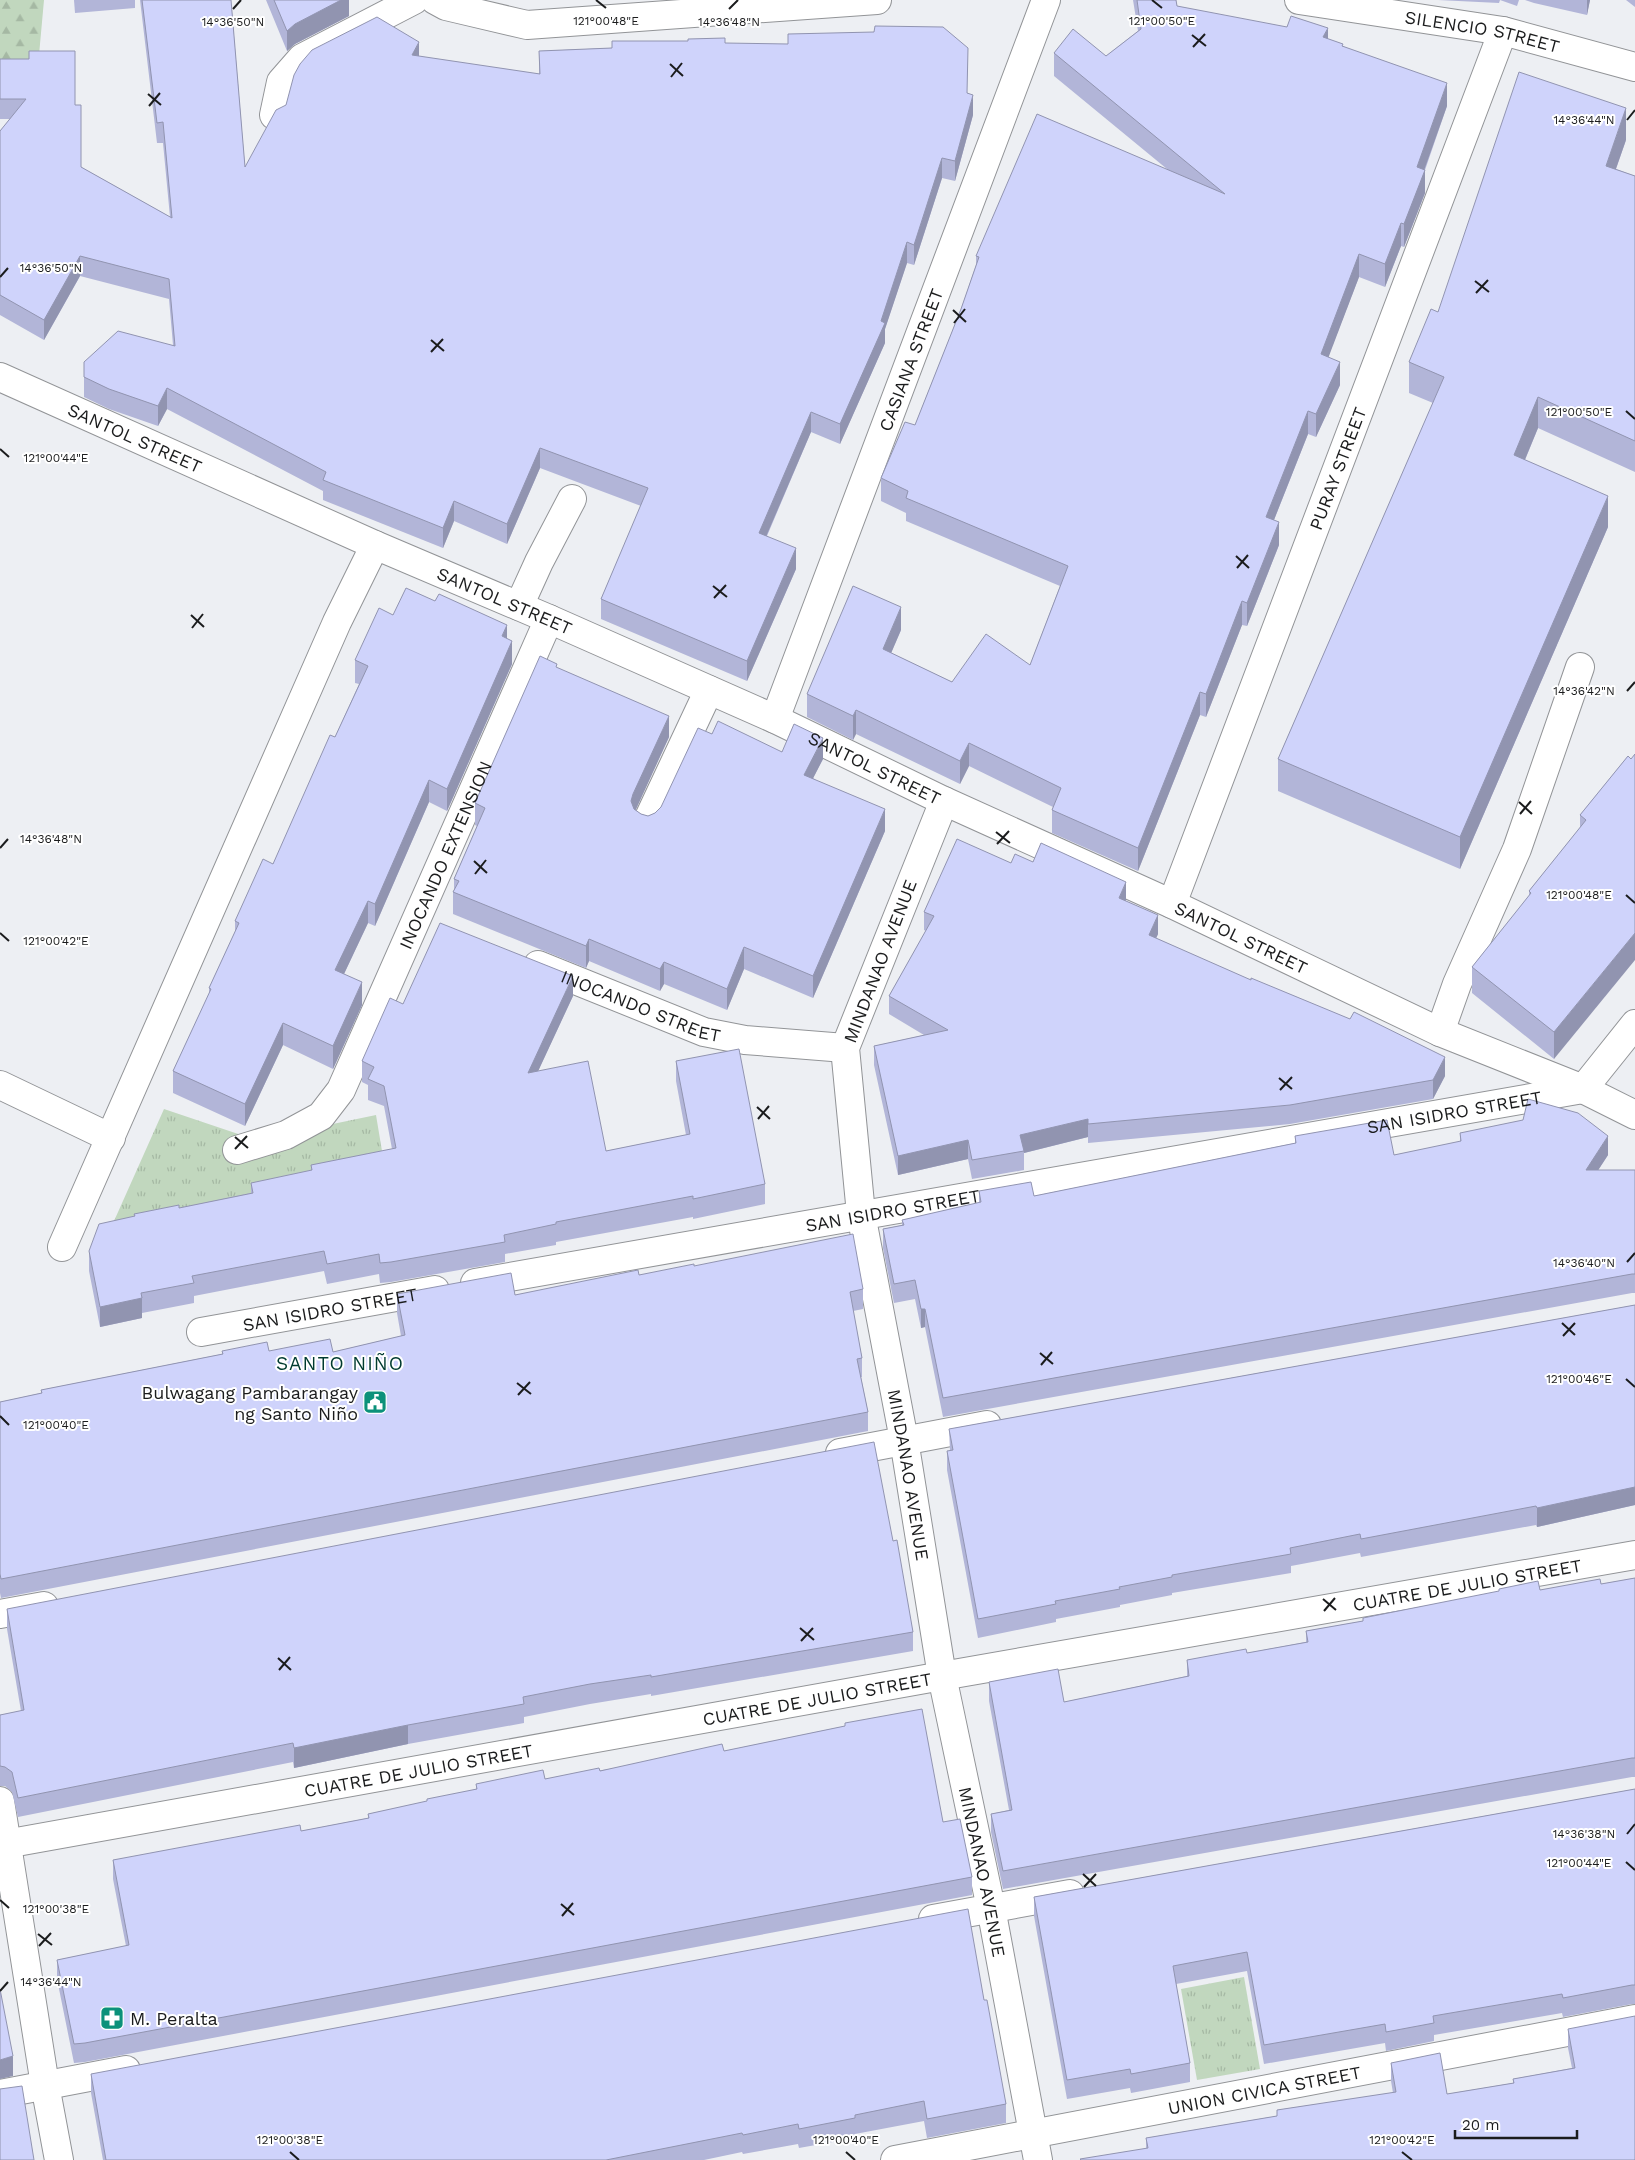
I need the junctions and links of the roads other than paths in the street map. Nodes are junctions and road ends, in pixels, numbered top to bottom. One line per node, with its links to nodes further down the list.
1 (414, 0): 8 (street)
2 (436, 0): 3 (street)
3 (877, 0)
4 (1046, 0): 16 (street, CASIANA STREET)
5 (1299, 0): 6 (street, SILENCIO STREET)
6 (1503, 31): 7 (street, SILENCIO STREET); 19 (street, PURAY STREET)
7 (1635, 67)
8 (274, 115)
9 (0, 377): 11 (street, SANTOL STREET)
10 (572, 499): 12 (street)
11 (375, 545): 12 (street, SANTOL STREET); 27 (street)
12 (519, 606): 13 (street, SANTOL STREET)
13 (548, 619): 15 (street, SANTOL STREET); 28 (street, INOCANDO EXTENSION)
14 (1580, 667): 22 (street)
15 (709, 690): 16 (street, SANTOL STREET); 18 (street)
16 (775, 719): 17 (street, SANTOL STREET)
17 (944, 801): 19 (street, SANTOL STREET); 23 (street, MINDANAO AVENUE)
18 (647, 822)
19 (1172, 904): 22 (street, SANTOL STREET)
20 (519, 958): 23 (street, INOCANDO STREET)
21 (1635, 1024): 25 (street)
22 (1440, 1032): 25 (street, SANTOL STREET)
23 (845, 1048): 29 (street, MINDANAO AVENUE)
24 (0, 1085): 27 (street)
25 (1583, 1089): 26 (street, SANTOL STREET); 29 (street, SAN ISIDRO STREET)
26 (1635, 1114)
27 (111, 1138): 30 (street)
28 (237, 1150)
29 (861, 1214): 31 (street, SAN ISIDRO STREET); 33 (street, MINDANAO AVENUE)
30 (62, 1246)
31 (201, 1332)
32 (1011, 1421): 33 (street)
33 (904, 1440): 34 (street); 38 (street, MINDANAO AVENUE)
34 (816, 1457)
35 (1635, 1555): 38 (street, CUATRE DE JULIO STREET)
36 (68, 1601): 37 (street)
37 (0, 1614)
38 (942, 1676): 40 (street, CUATRE DE JULIO STREET); 42 (street, MINDANAO AVENUE)
39 (0, 1801): 40 (street)
40 (4, 1844): 46 (street)
41 (1098, 1888): 42 (street)
42 (991, 1908): 43 (street); 48 (street, MINDANAO AVENUE)
43 (913, 1922)
44 (1635, 2018): 48 (street, UNION CIVICA STREET)
45 (152, 2065): 46 (street)
46 (45, 2085): 47 (street); 49 (street)
47 (0, 2094)
48 (1036, 2147): 50 (street, UNION CIVICA STREET)
49 (59, 2160)
50 (895, 2160)

